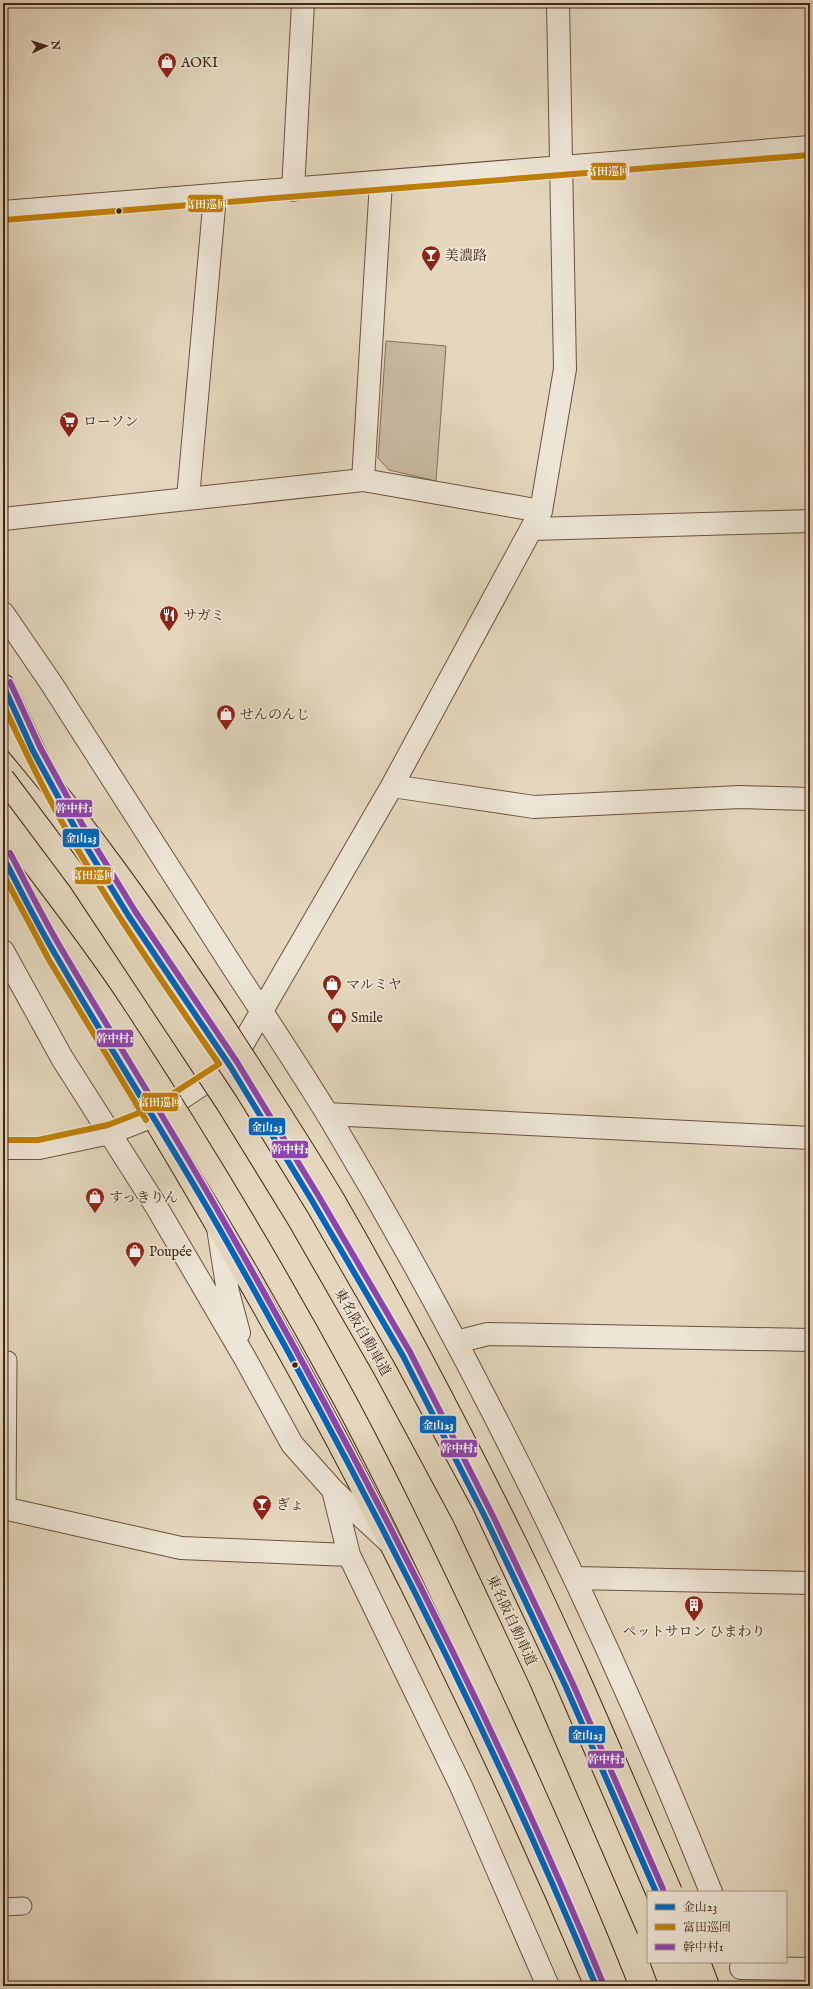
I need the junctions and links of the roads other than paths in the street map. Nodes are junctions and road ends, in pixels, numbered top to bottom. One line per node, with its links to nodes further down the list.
1 (303, 3): 6 (street)
2 (558, 3): 4 (street)
3 (810, 147): 4 (street)
4 (562, 168): 5 (street); 12 (street)
5 (382, 182): 6 (street); 9 (street)
6 (293, 190): 7 (street)
7 (215, 196): 8 (street); 10 (street)
8 (3, 212)
9 (363, 480): 10 (street); 12 (street)
10 (188, 498): 11 (street)
11 (3, 518)
12 (537, 520): 13 (street); 18 (street)
13 (810, 521)
14 (3, 613): 23 (street)
15 (3, 685): 24 (main road)
16 (3, 728): 43 (main road, bridge)
17 (3, 778): 47 (main road, 東名阪自動車道, bridge)
18 (392, 786): 19 (street); 23 (street)
19 (810, 799)
20 (3, 856): 26 (main road)
21 (3, 862): 41 (main road, bridge)
22 (3, 951): 27 (street)
23 (262, 1012): 24 (street); 25 (street)
24 (230, 1066): 26 (street); 42 (main road)
25 (327, 1114): 28 (street); 32 (street)
26 (153, 1116): 27 (street); 30 (main road)
27 (110, 1133): 29 (street); 34 (street)
28 (810, 1138)
29 (3, 1148)
30 (218, 1226): 34 (street); 37 (main road)
31 (810, 1340): 32 (street)
32 (456, 1342): 39 (street)
33 (8, 1360): 36 (lane)
34 (246, 1360): 35 (street)
35 (333, 1490): 37 (street); 38 (street)
36 (5, 1509): 38 (street)
37 (391, 1544): 54 (main road)
38 (349, 1555): 53 (street)
39 (576, 1578): 40 (street); 44 (street)
40 (810, 1583)
41 (559, 1848): 55 (main road, bridge); 56 (main road, bridge)
42 (656, 1891)
43 (671, 1891)
44 (711, 1891)
45 (23, 1906): 46 (lane)
46 (3, 1907)
47 (647, 1926)
48 (662, 1963): 57 (main road)
49 (684, 1963): 58 (main road)
50 (699, 1963): 59 (main road)
51 (810, 1969): 52 (street)
52 (742, 1972)
53 (548, 1986)
54 (596, 1986)
55 (606, 1986)
56 (616, 1986)
57 (671, 1986)
58 (694, 1986)
59 (708, 1986)

